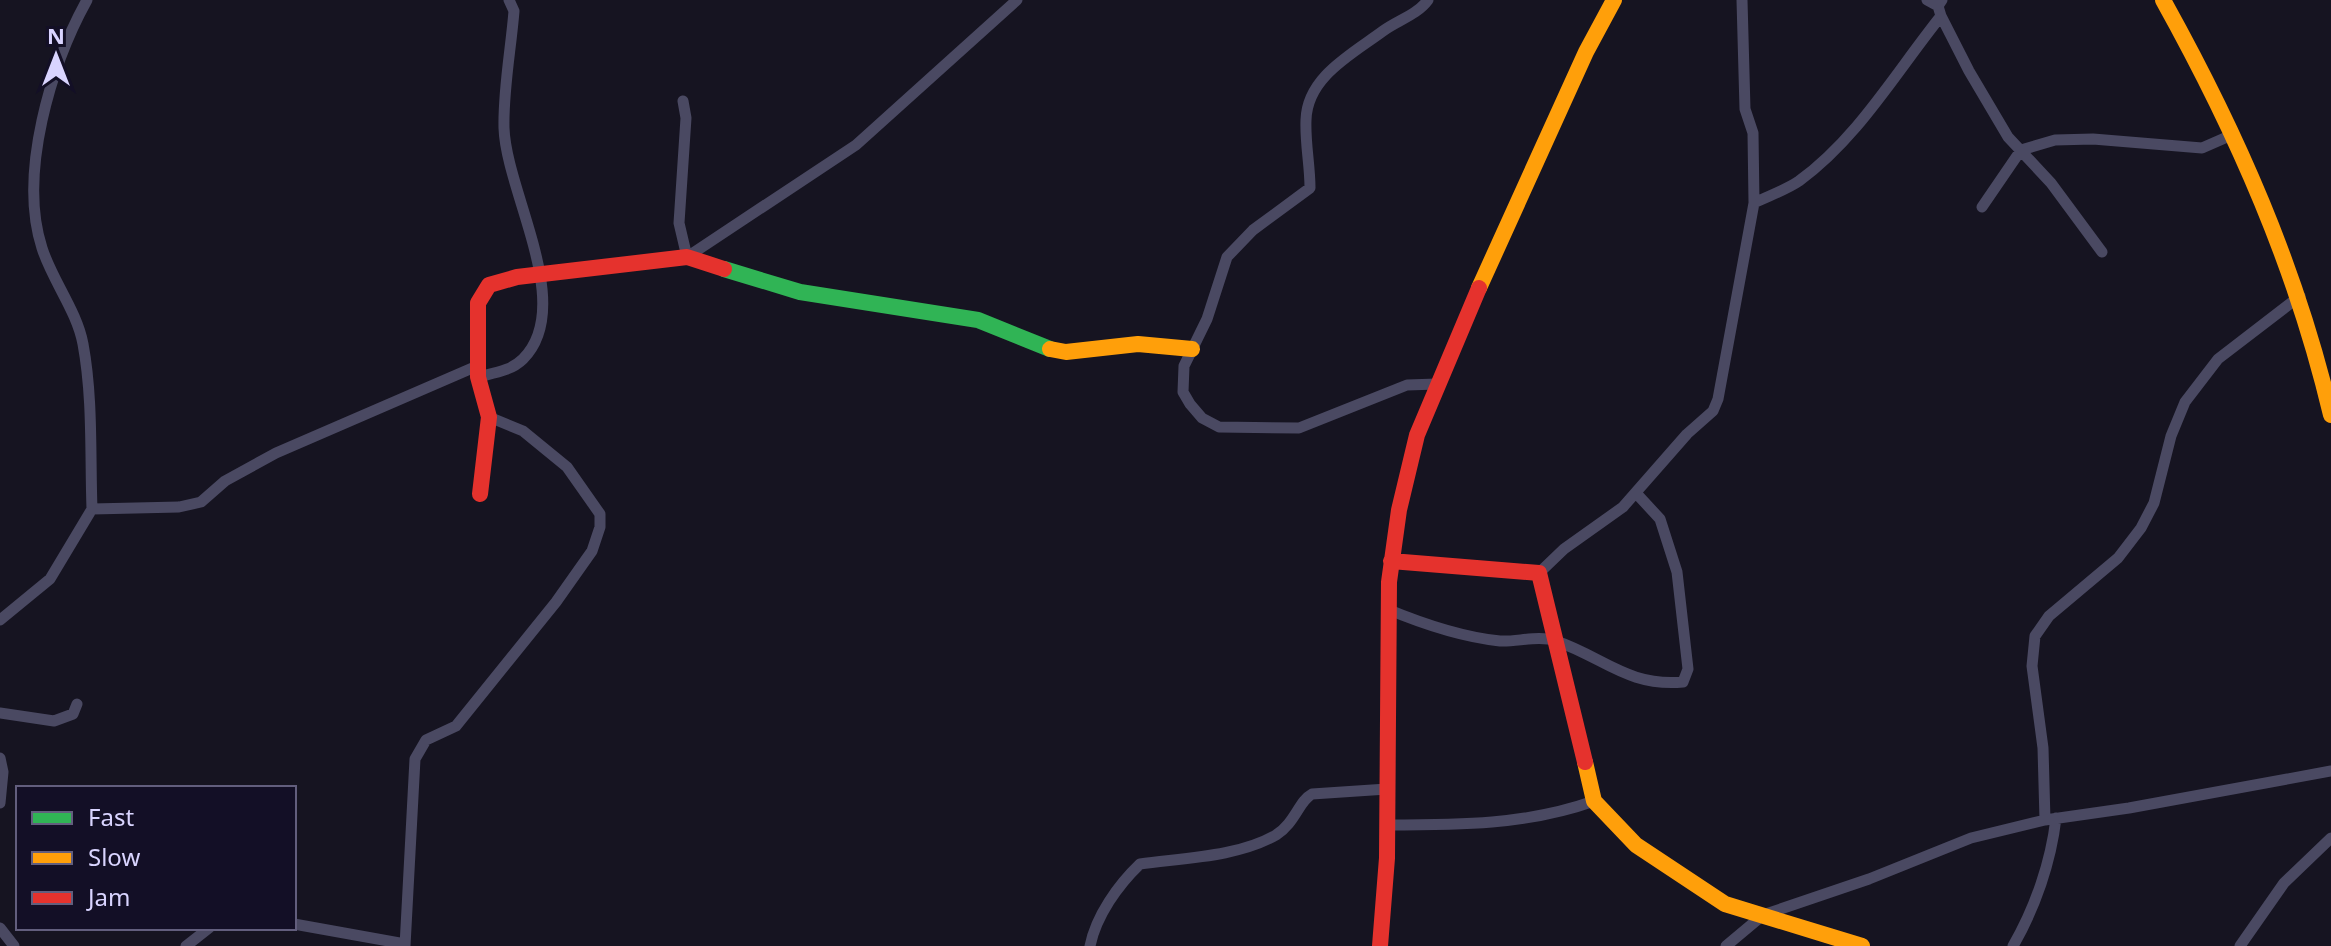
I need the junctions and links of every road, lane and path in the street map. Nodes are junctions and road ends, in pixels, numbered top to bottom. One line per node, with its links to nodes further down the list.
1 (87, 0): 26 (street)
2 (509, 0): 17 (street)
3 (1017, 0): 16 (street)
4 (1428, 0): 19 (street)
5 (1613, 0): 21 (street)
6 (1742, 0): 13 (street)
7 (1927, 0): 9 (street)
8 (2163, 0): 11 (street)
9 (1940, 7): 12 (street); 13 (street)
10 (683, 101): 16 (street)
11 (2234, 134): 12 (street); 18 (street)
12 (2021, 150): 14 (street); 15 (street)
13 (1754, 203): 24 (street)
14 (1982, 207)
15 (2102, 252)
16 (687, 257): 17 (street); 19 (street)
17 (539, 275): 20 (street); 20 (street)
18 (2300, 296): 22 (street); 39 (street)
19 (1192, 349): 21 (street)
20 (477, 372): 23 (street); 26 (street)
21 (1437, 384): 27 (street)
22 (2331, 410)
23 (489, 417): 25 (street); 46 (street)
24 (1636, 493): 28 (street); 31 (street)
25 (480, 494)
26 (92, 509): 30 (street)
27 (1391, 561): 28 (street); 29 (street)
28 (1539, 573): 31 (street)
29 (1387, 609): 31 (street); 36 (street)
30 (0, 620)
31 (1554, 640): 37 (street)
32 (77, 704): 33 (street)
33 (0, 713)
34 (0, 758): 38 (street)
35 (2331, 771): 39 (street)
36 (1387, 789): 40 (street); 49 (street)
37 (1594, 801): 40 (street); 42 (street)
38 (0, 803)
39 (2051, 819): 42 (street); 53 (street)
40 (1387, 825): 50 (street)
41 (2331, 838): 54 (street)
42 (1763, 915): 51 (street); 52 (street)
43 (296, 924): 46 (street)
44 (0, 928): 47 (street)
45 (206, 930): 48 (street)
46 (405, 945)
47 (14, 946)
48 (186, 946)
49 (1090, 946)
50 (1380, 946)
51 (1726, 946)
52 (1862, 946)
53 (2013, 946)
54 (2240, 946)

